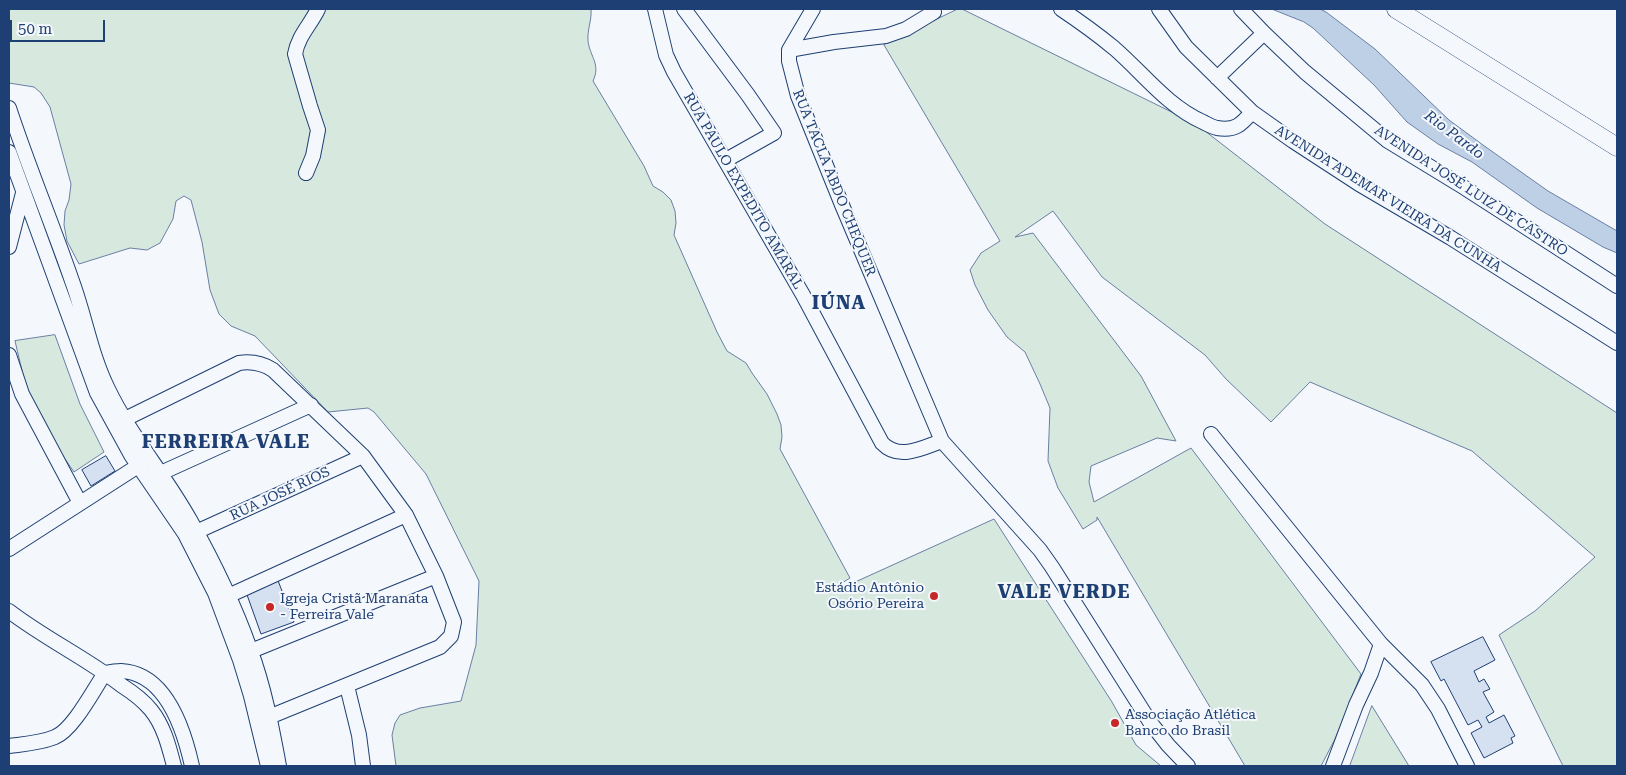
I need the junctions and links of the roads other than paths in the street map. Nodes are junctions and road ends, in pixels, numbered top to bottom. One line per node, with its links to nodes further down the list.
1 (318, 9): 18 (street)
2 (655, 9): 17 (street, RUA PAULO EXPEDITO AMARAL)
3 (684, 9): 17 (street)
4 (813, 9): 11 (street)
5 (1061, 9): 14 (street)
6 (1159, 9): 12 (street, AVENIDA ADEMAR VIEIRA DA CUNHA)
7 (1241, 9): 10 (street, AVENIDA JOSÉ LUIZ DE CASTRO)
8 (1396, 9): 15 (main road)
9 (934, 12): 11 (street)
10 (1264, 34): 12 (street); 21 (street, AVENIDA JOSÉ LUIZ DE CASTRO)
11 (789, 50): 27 (street, RUA TACLA ABDO CHEQUER)
12 (1217, 78): 14 (street, AVENIDA ADEMAR VIEIRA DA CUNHA)
13 (9, 108): 25 (street)
14 (1252, 112): 22 (street, AVENIDA ADEMAR VIEIRA DA CUNHA)
15 (1617, 147)
16 (9, 152): 19 (street)
17 (726, 160): 27 (street, RUA PAULO EXPEDITO AMARAL)
18 (306, 173)
19 (23, 193): 20 (street); 29 (street)
20 (9, 246)
21 (1617, 286)
22 (1617, 343)
23 (9, 355): 32 (street)
24 (310, 405): 25 (street); 28 (street); 30 (street)
25 (126, 419): 30 (street)
26 (1211, 434): 39 (street)
27 (942, 441): 50 (street, RUA TACLA ABDO CHEQUER)
28 (363, 456): 33 (street); 34 (street, RUA JOSÉ RIOS)
29 (138, 466): 31 (street); 32 (street)
30 (160, 473): 31 (street); 34 (street)
31 (147, 480): 47 (street)
32 (80, 503): 35 (street)
33 (406, 515): 36 (street); 37 (street)
34 (196, 532): 37 (street)
35 (9, 549)
36 (436, 576): 40 (street); 42 (street)
37 (228, 596): 40 (street)
38 (9, 611): 41 (street)
39 (1381, 644): 51 (street); 52 (street)
40 (251, 651): 43 (street)
41 (106, 673): 44 (street); 45 (street); 46 (street)
42 (347, 686): 43 (street); 49 (street)
43 (269, 718): 48 (street)
44 (9, 746)
45 (174, 766)
46 (192, 766)
47 (268, 766)
48 (280, 766)
49 (363, 766)
50 (1188, 766)
51 (1334, 766)
52 (1466, 766)

